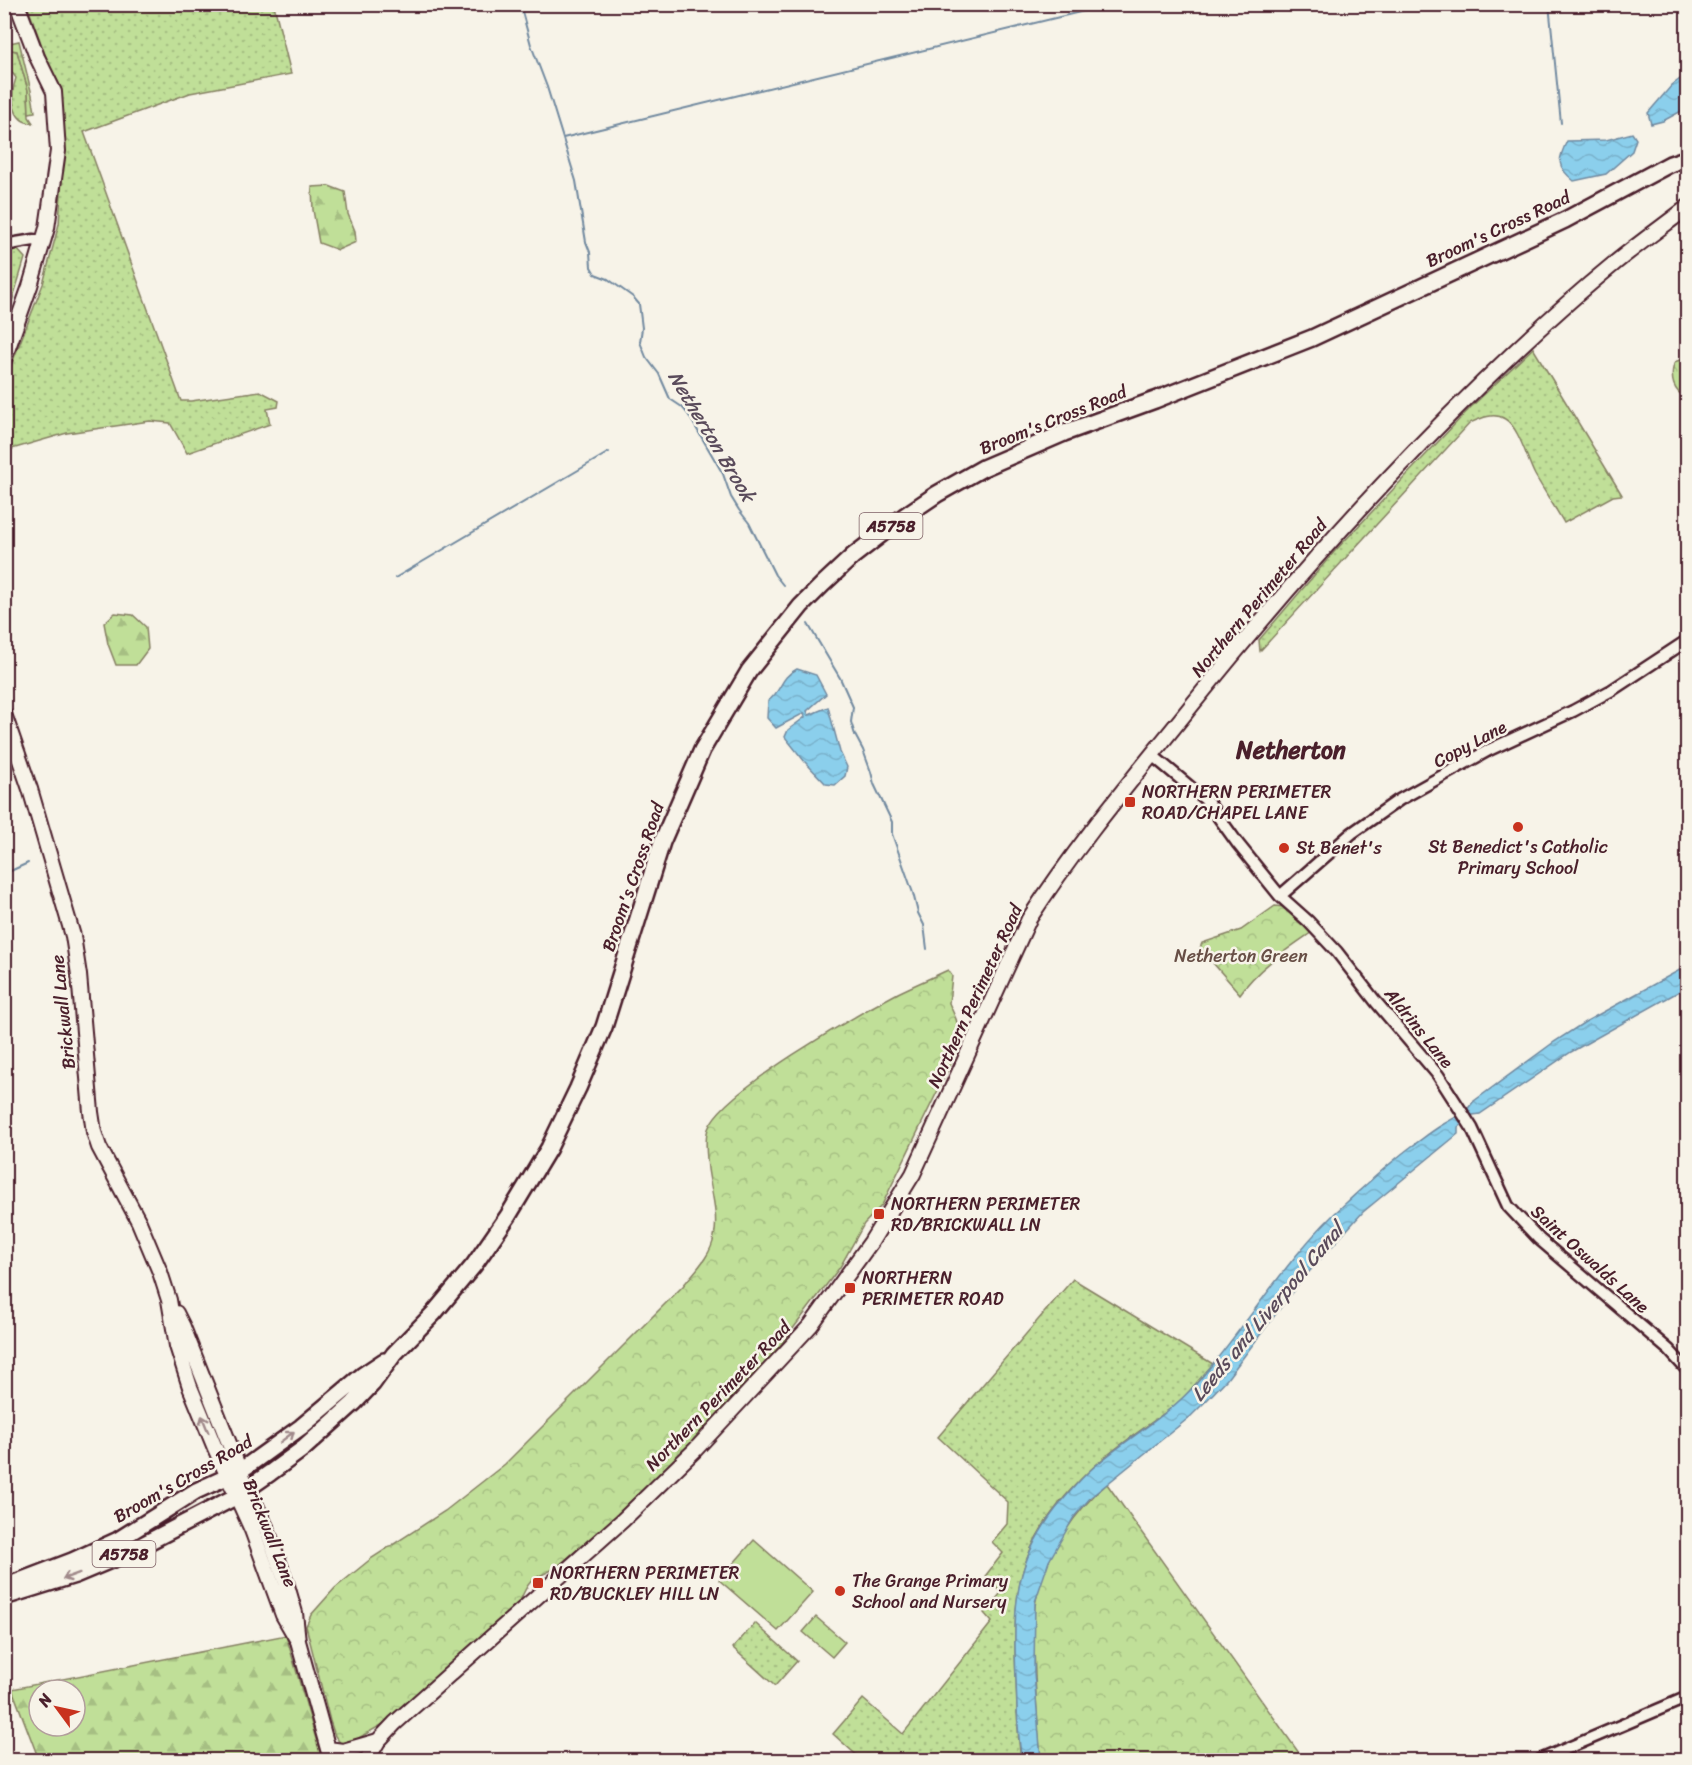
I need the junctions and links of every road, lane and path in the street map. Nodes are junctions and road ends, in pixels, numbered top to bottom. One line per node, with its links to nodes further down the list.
1 (17, 4): 6 (main road)
2 (1688, 147): 4 (highway, Broom's Cross Road / A5758)
3 (1688, 158): 4 (highway, Broom's Cross Road / A5758)
4 (1670, 164): 15 (highway, Broom's Cross Road / A5758)
5 (1688, 207): 11 (main road, Northern Perimeter Road)
6 (42, 243): 7 (street); 8 (main road)
7 (4, 245)
8 (4, 359)
9 (1688, 640): 12 (street, Copy Lane)
10 (4, 714): 15 (main road, Brickwall Lane)
11 (1152, 755): 12 (street); 20 (main road, Northern Perimeter Road)
12 (1280, 896): 13 (street, Aldrins Lane)
13 (1473, 1128): 14 (street, Saint Oswalds Lane)
14 (1688, 1371)
15 (237, 1484): 16 (highway, Broom's Cross Road / A5758); 17 (highway, Broom's Cross Road / A5758, one-way to 17); 21 (main road, Brickwall Lane)
16 (4, 1587)
17 (4, 1597)
18 (1688, 1697): 23 (street)
19 (1688, 1703): 24 (street)
20 (378, 1741): 21 (main road); 22 (main road, Northern Perimeter Road)
21 (330, 1755)
22 (368, 1761)
23 (1540, 1761)
24 (1550, 1761)

